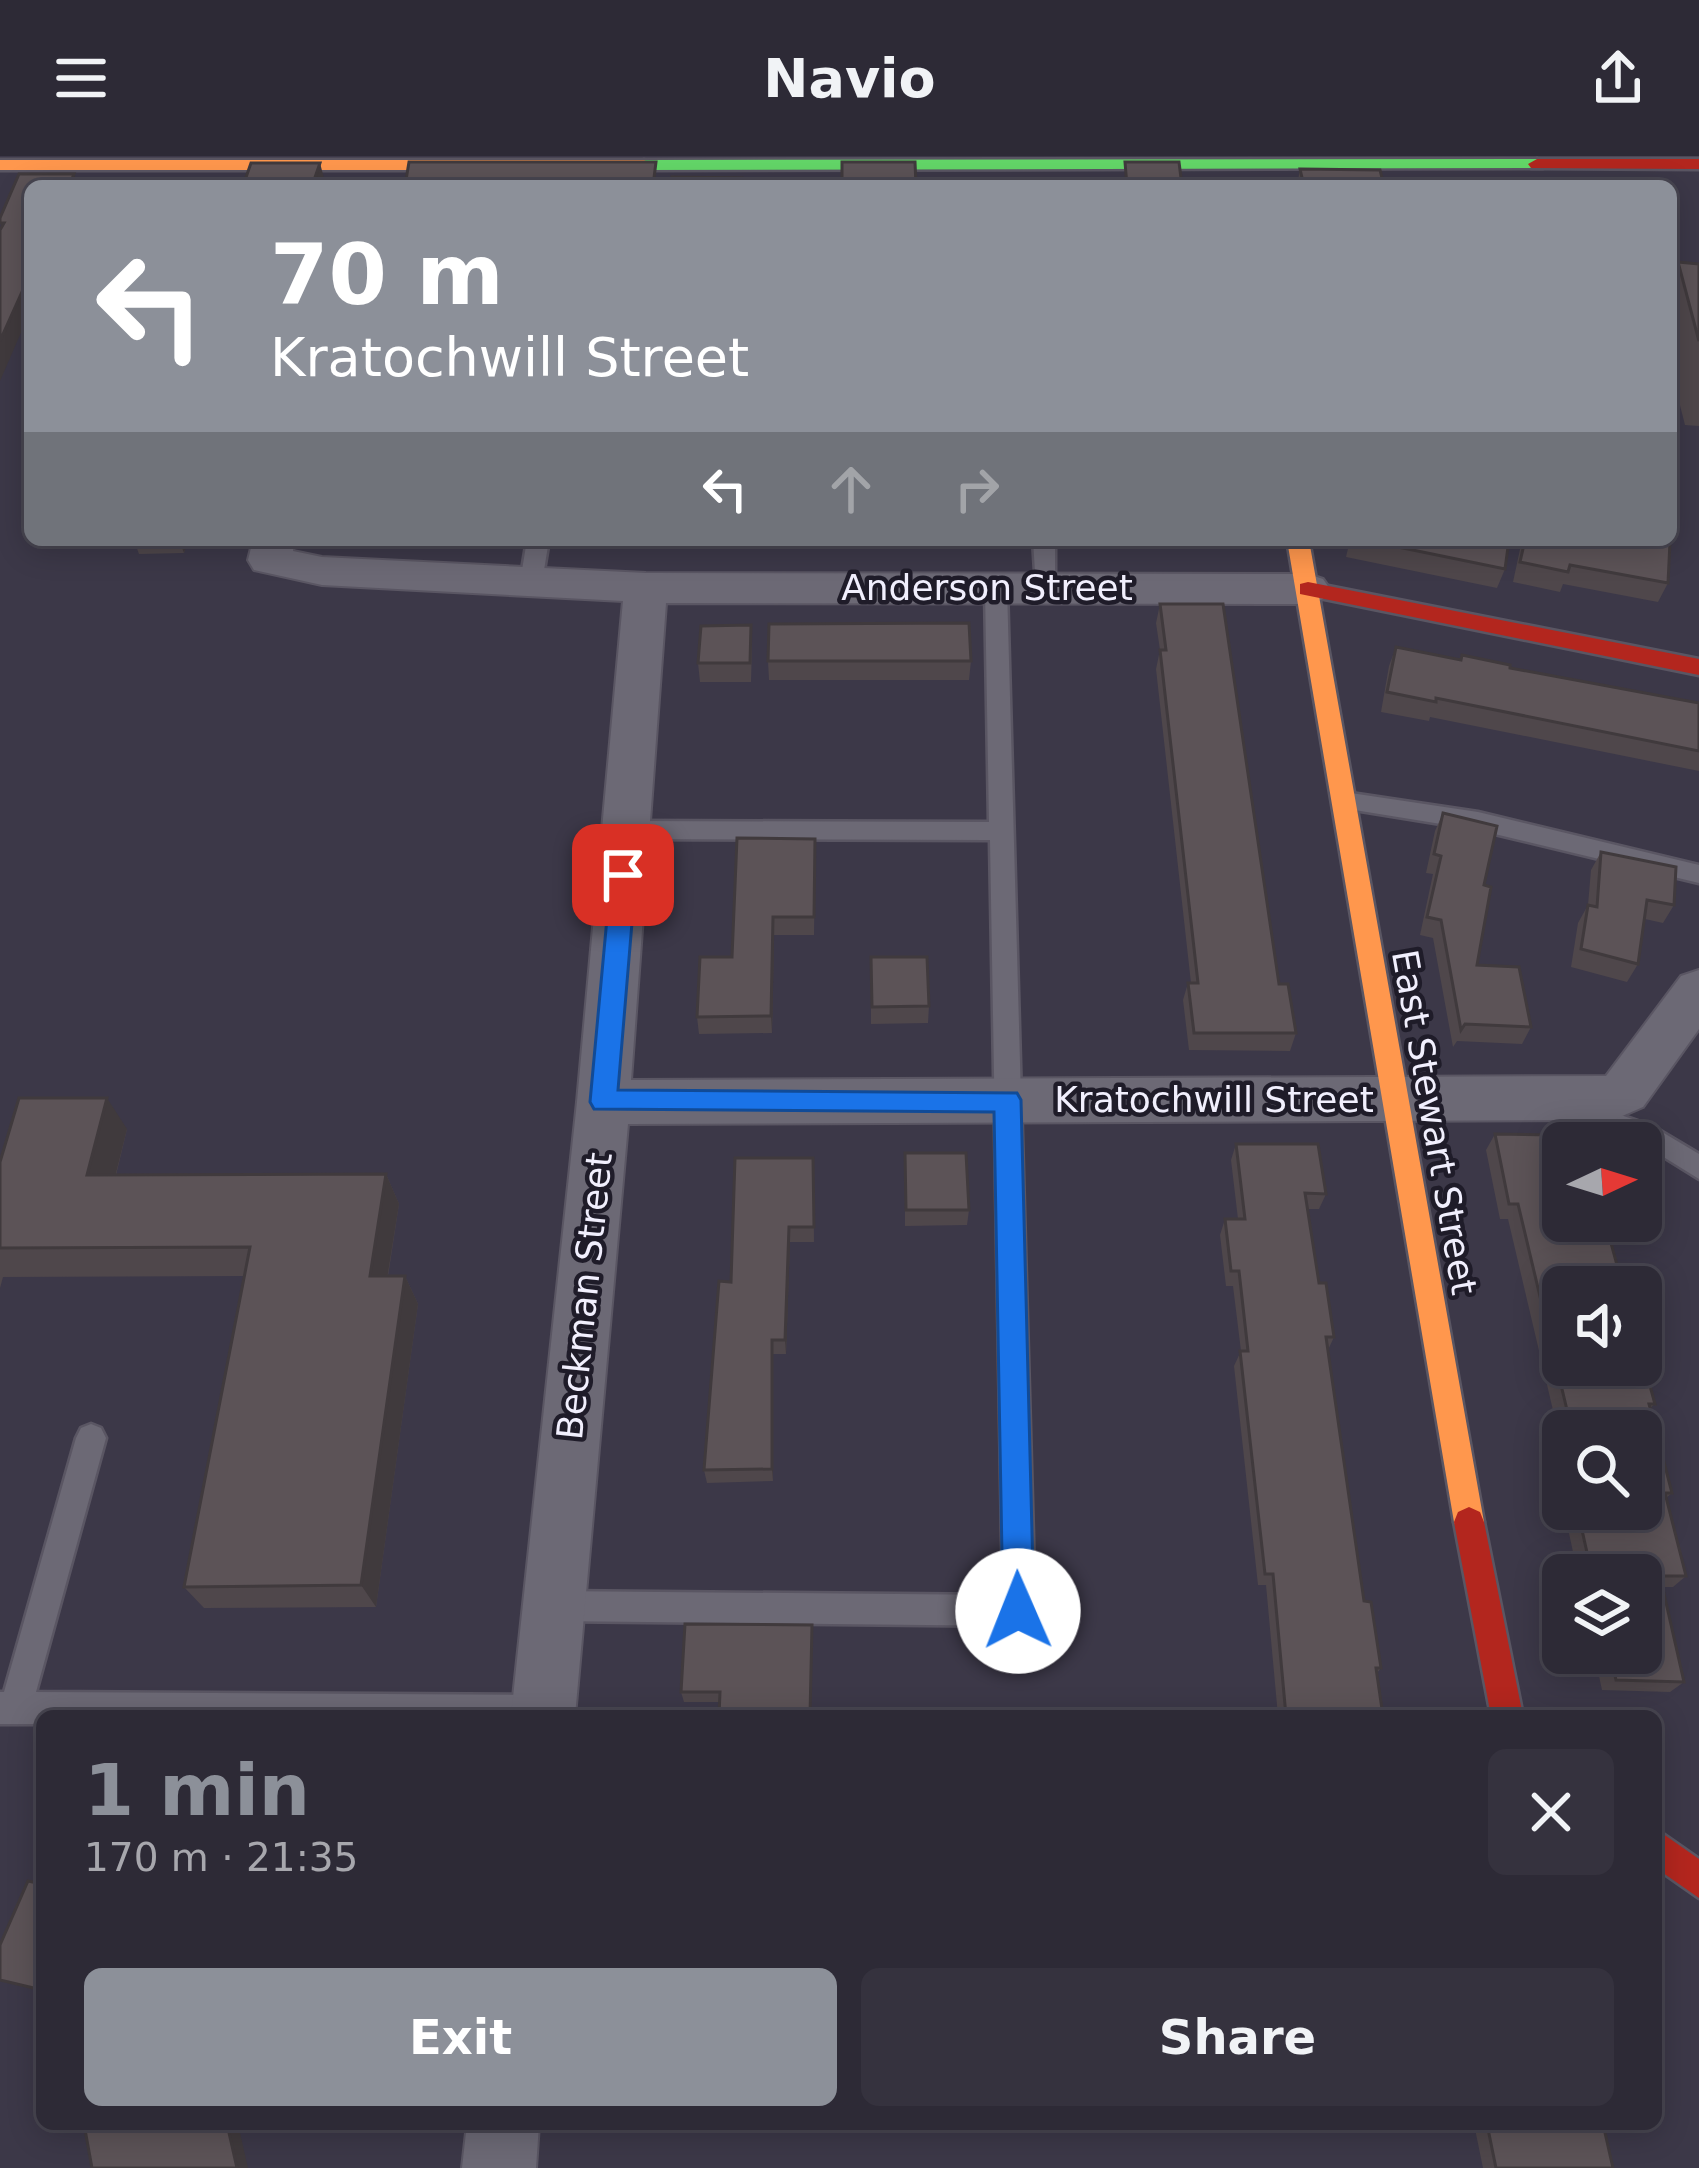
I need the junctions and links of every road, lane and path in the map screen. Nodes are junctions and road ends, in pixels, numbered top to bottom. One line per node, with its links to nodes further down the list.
1 (1699, 164): 9 (street)
2 (0, 165): 5 (street)
3 (1015, 168): 4 (street); 8 (street)
4 (1230, 168): 9 (street)
5 (171, 175): 6 (street)
6 (374, 175): 7 (street)
7 (594, 175): 8 (street)
8 (800, 175)
9 (1488, 175)
10 (780, 546): 15 (street)
11 (1044, 546): 16 (lane)
12 (1299, 546): 19 (street, East Stewart Street)
13 (272, 550): 14 (street, Anderson Street)
14 (534, 561): 17 (street, Anderson Street)
15 (777, 586): 17 (street, Anderson Street); 18 (street, Anderson Street)
16 (1047, 586): 18 (street, Anderson Street); 19 (street, Anderson Street)
17 (646, 588): 22 (street, Beckman Street)
18 (996, 588): 23 (lane)
19 (1308, 589): 20 (street, Anderson Street); 21 (street, East Stewart Street)
20 (1699, 668)
21 (1344, 801): 24 (lane); 27 (street, East Stewart Street)
22 (627, 830): 23 (lane); 29 (street, Beckman Street)
23 (1001, 831): 28 (lane)
24 (1699, 874)
25 (1699, 990): 26 (street, Kratochwill Street)
26 (1539, 1096): 27 (street, Kratochwill Street); 30 (lane)
27 (1393, 1098): 28 (street, Kratochwill Street); 36 (street, East Stewart Street)
28 (1007, 1100): 29 (street, Kratochwill Street); 32 (lane)
29 (603, 1102): 32 (street, Beckman Street)
30 (1699, 1168)
31 (91, 1438): 33 (lane)
32 (554, 1606): 35 (street, Beckman Street)
33 (8, 1708): 34 (lane)
34 (222, 1710)
35 (543, 1710)
36 (1506, 1710)
37 (1662, 1851): 38 (street)
38 (1699, 1880)
39 (502, 2130): 40 (street)
40 (499, 2168)

